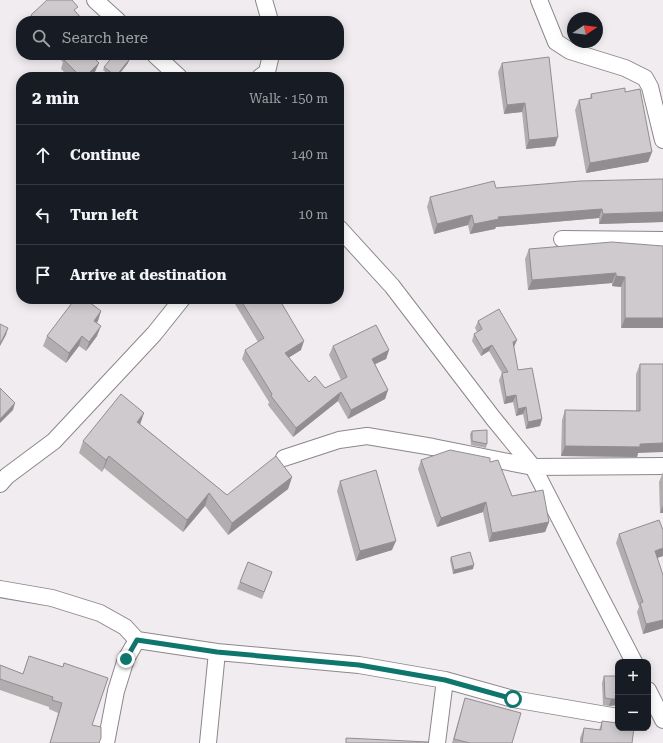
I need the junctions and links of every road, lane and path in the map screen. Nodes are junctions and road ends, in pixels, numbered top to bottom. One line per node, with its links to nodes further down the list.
1 (95, 0): 4 (street)
2 (264, 0): 5 (street)
3 (539, 0): 10 (street)
4 (113, 16)
5 (269, 16)
6 (160, 60): 8 (street)
7 (270, 60): 9 (street)
8 (174, 72)
9 (267, 72)
10 (663, 140)
11 (344, 233): 17 (street)
12 (562, 239): 13 (street)
13 (663, 240)
14 (178, 304): 18 (street)
15 (284, 458): 17 (street)
16 (663, 466): 17 (street)
17 (533, 467): 22 (street)
18 (0, 484)
19 (0, 589): 20 (street)
20 (137, 640): 21 (street); 29 (street)
21 (217, 652): 23 (street); 30 (street)
22 (632, 659)
23 (445, 680): 25 (street); 31 (street)
24 (650, 695): 26 (street)
25 (615, 716)
26 (663, 720)
27 (651, 722): 28 (street)
28 (663, 724)
29 (106, 743)
30 (208, 743)
31 (437, 743)

